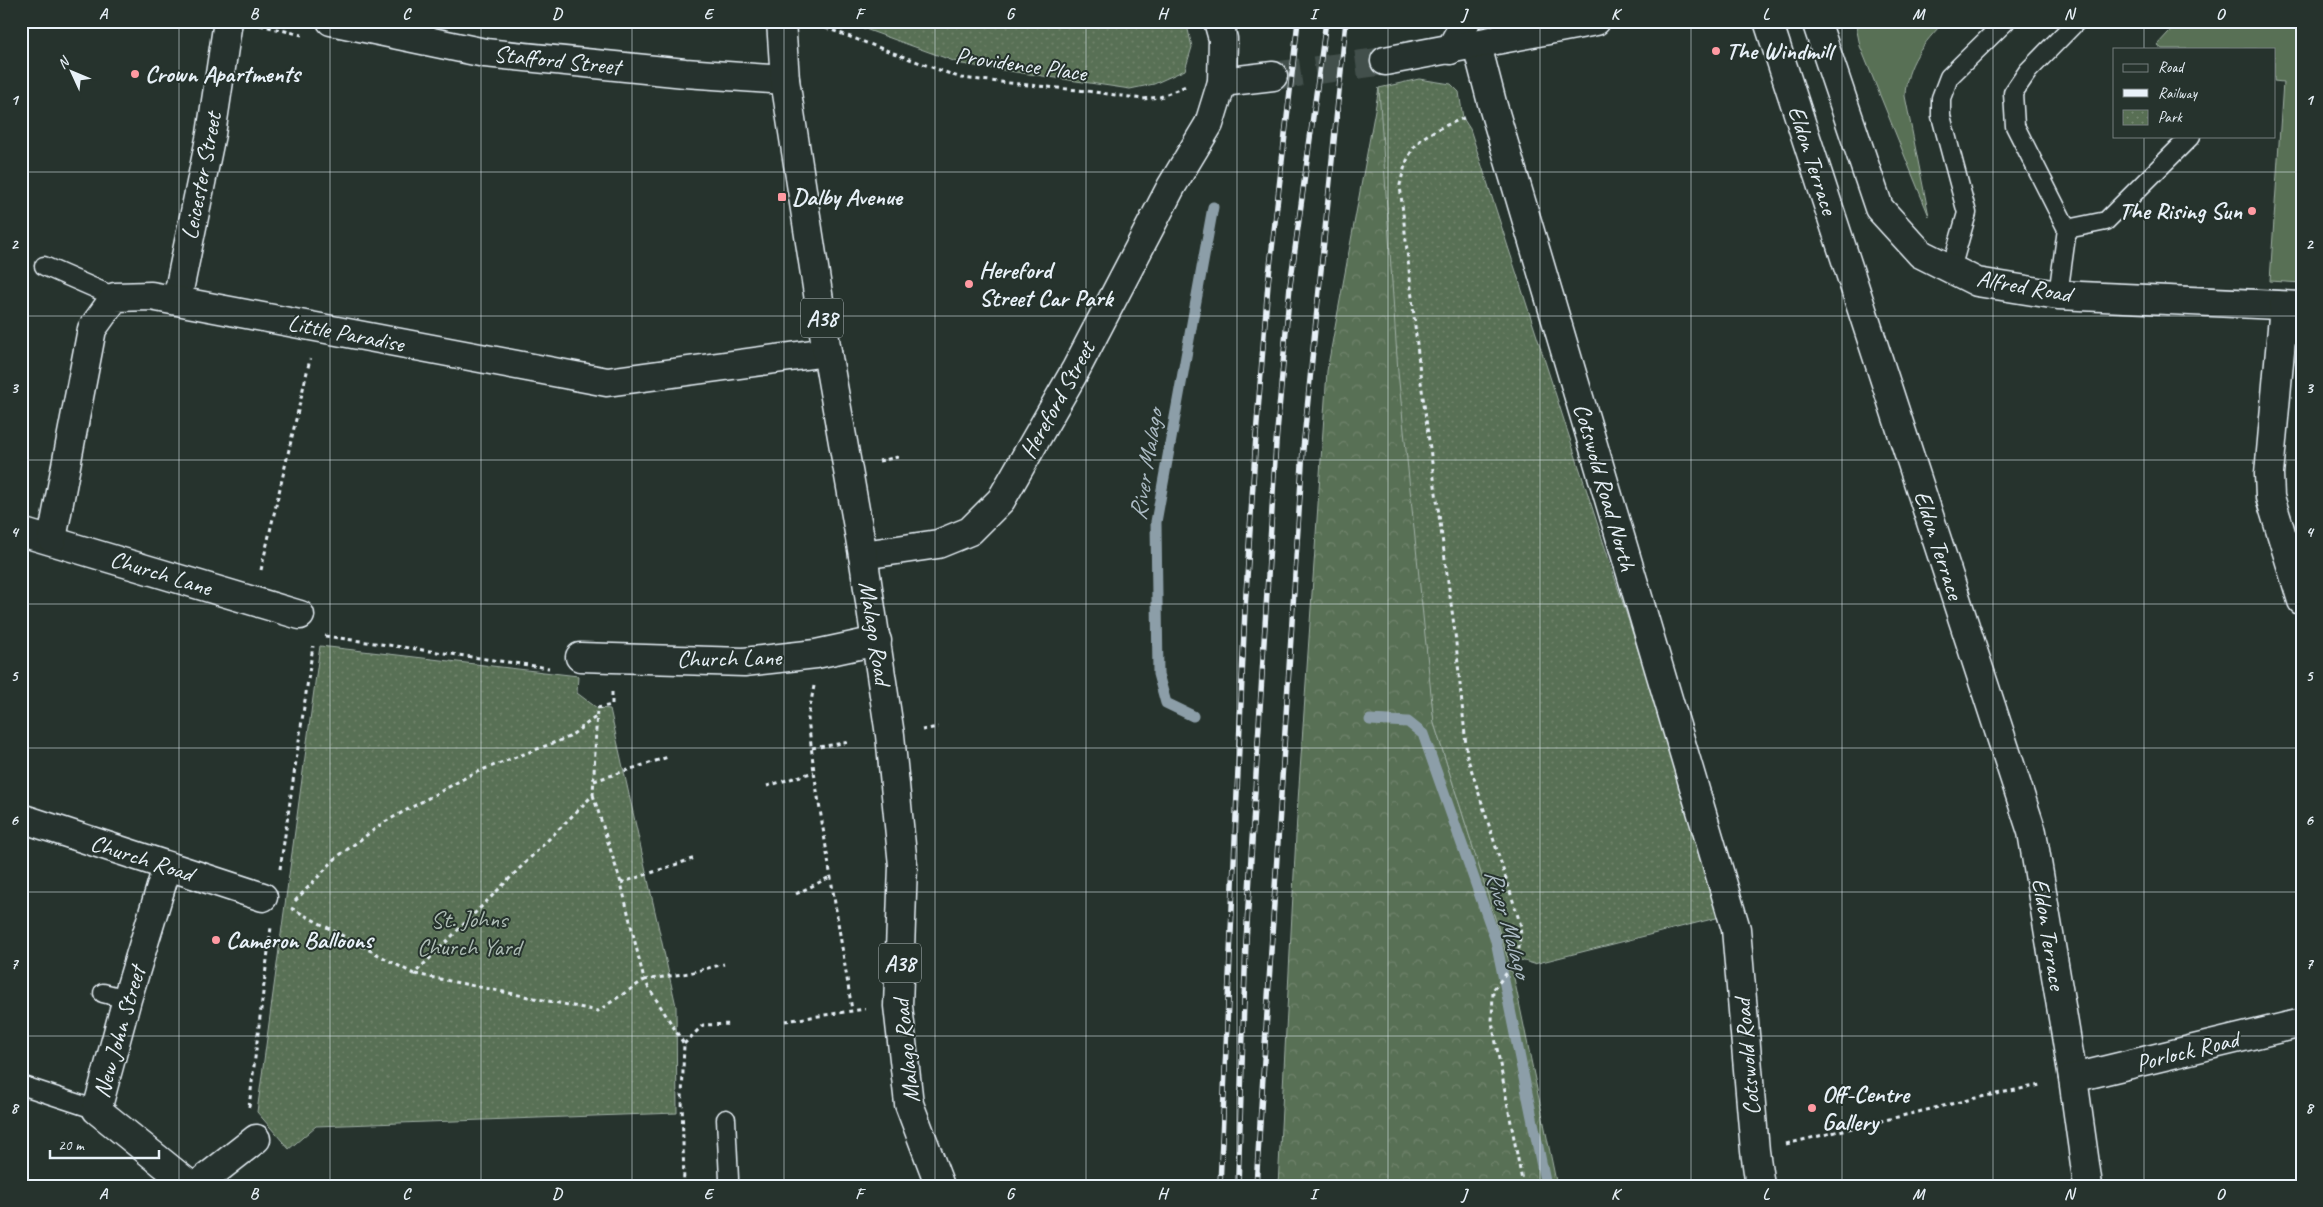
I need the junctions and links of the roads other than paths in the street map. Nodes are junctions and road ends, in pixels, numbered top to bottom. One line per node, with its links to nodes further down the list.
1 (228, 21): 21 (main road, Leicester Street)
2 (331, 21): 13 (main road, Stafford Street)
3 (781, 21): 13 (main road, A38)
4 (1218, 21): 14 (main road, Hereford Street)
5 (1596, 21): 10 (main road)
6 (1768, 21): 36 (main road, Eldon Terrace)
7 (1816, 21): 18 (main road, Alfred Road)
8 (2006, 21): 18 (lane)
9 (2077, 21): 16 (lane)
10 (1471, 33): 11 (main road); 34 (main road, Cotswold Road North)
11 (1385, 61)
12 (1274, 76): 14 (main road)
13 (785, 80): 23 (main road, Malago Road / A38)
14 (1222, 82): 26 (main road, Hereford Street)
15 (2189, 138): 16 (lane)
16 (2067, 229): 19 (lane)
17 (44, 266): 20 (lane)
18 (1951, 269): 19 (main road, Alfred Road)
19 (2058, 295): 22 (main road, Alfred Road)
20 (115, 297): 21 (main road, Little Paradise); 25 (main road)
21 (176, 300): 23 (main road, Little Paradise)
22 (2293, 306): 27 (main road)
23 (827, 352): 26 (main road, Malago Road / A38)
24 (21, 532): 25 (main road, Church Lane)
25 (52, 539): 28 (main road, Church Lane)
26 (863, 555): 29 (main road, Malago Road / A38)
27 (2302, 601)
28 (300, 615)
29 (877, 641): 30 (main road, Church Lane); 44 (main road, Malago Road / A38)
30 (580, 657)
31 (21, 818): 32 (main road, Church Road)
32 (167, 867): 33 (main road, Church Road); 38 (main road, New John Street)
33 (263, 897)
34 (1736, 929): 45 (main road, Cotswold Road)
35 (2302, 1023): 36 (main road, Porlock Road)
36 (2073, 1078): 46 (main road, Eldon Terrace)
37 (21, 1085): 38 (lane)
38 (98, 1110): 42 (main road, New John Street)
39 (726, 1119): 41 (lane)
40 (256, 1139): 43 (main road)
41 (730, 1179)
42 (191, 1186)
43 (196, 1186)
44 (940, 1186)
45 (1760, 1186)
46 (2088, 1186)

